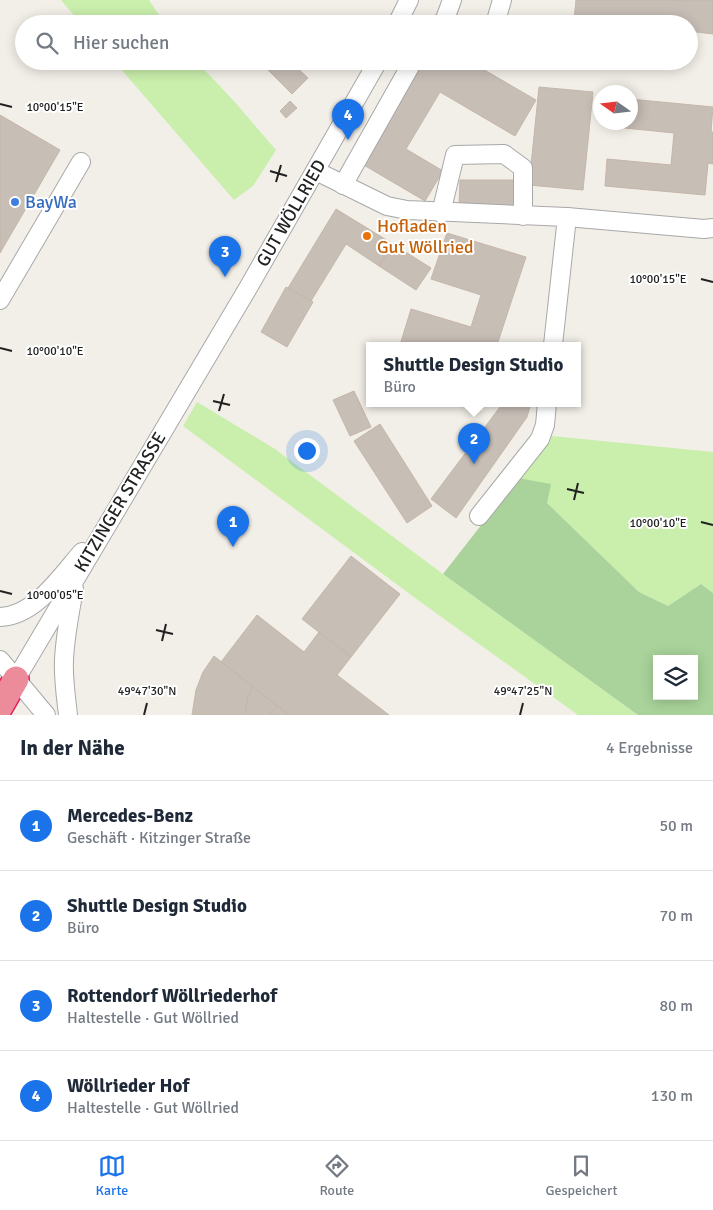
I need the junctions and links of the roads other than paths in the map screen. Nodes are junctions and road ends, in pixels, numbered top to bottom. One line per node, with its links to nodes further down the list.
1 (409, 0): 4 (street)
2 (452, 0): 5 (street)
3 (502, 0): 6 (street)
4 (402, 15)
5 (446, 15)
6 (498, 15)
7 (373, 70): 10 (street, GUT WÖLLRIED)
8 (408, 70): 11 (street, GUT WÖLLRIED)
9 (81, 162): 16 (street)
10 (316, 171): 11 (street); 18 (street, GUT WÖLLRIED)
11 (343, 185): 12 (street)
12 (441, 213): 13 (street); 13 (street)
13 (523, 216): 14 (street)
14 (566, 217): 15 (street); 17 (street)
15 (713, 228)
16 (0, 300)
17 (553, 342)
18 (188, 389): 21 (street, KITZINGER STRASSE)
19 (547, 407): 20 (street)
20 (479, 516)
21 (107, 524): 22 (street, KITZINGER STRASSE); 23 (street)
22 (76, 576): 24 (street, KITZINGER STRASSE); 27 (street)
23 (0, 617)
24 (8, 670): 25 (highway); 26 (street)
25 (0, 707)
26 (46, 715)
27 (68, 715)

